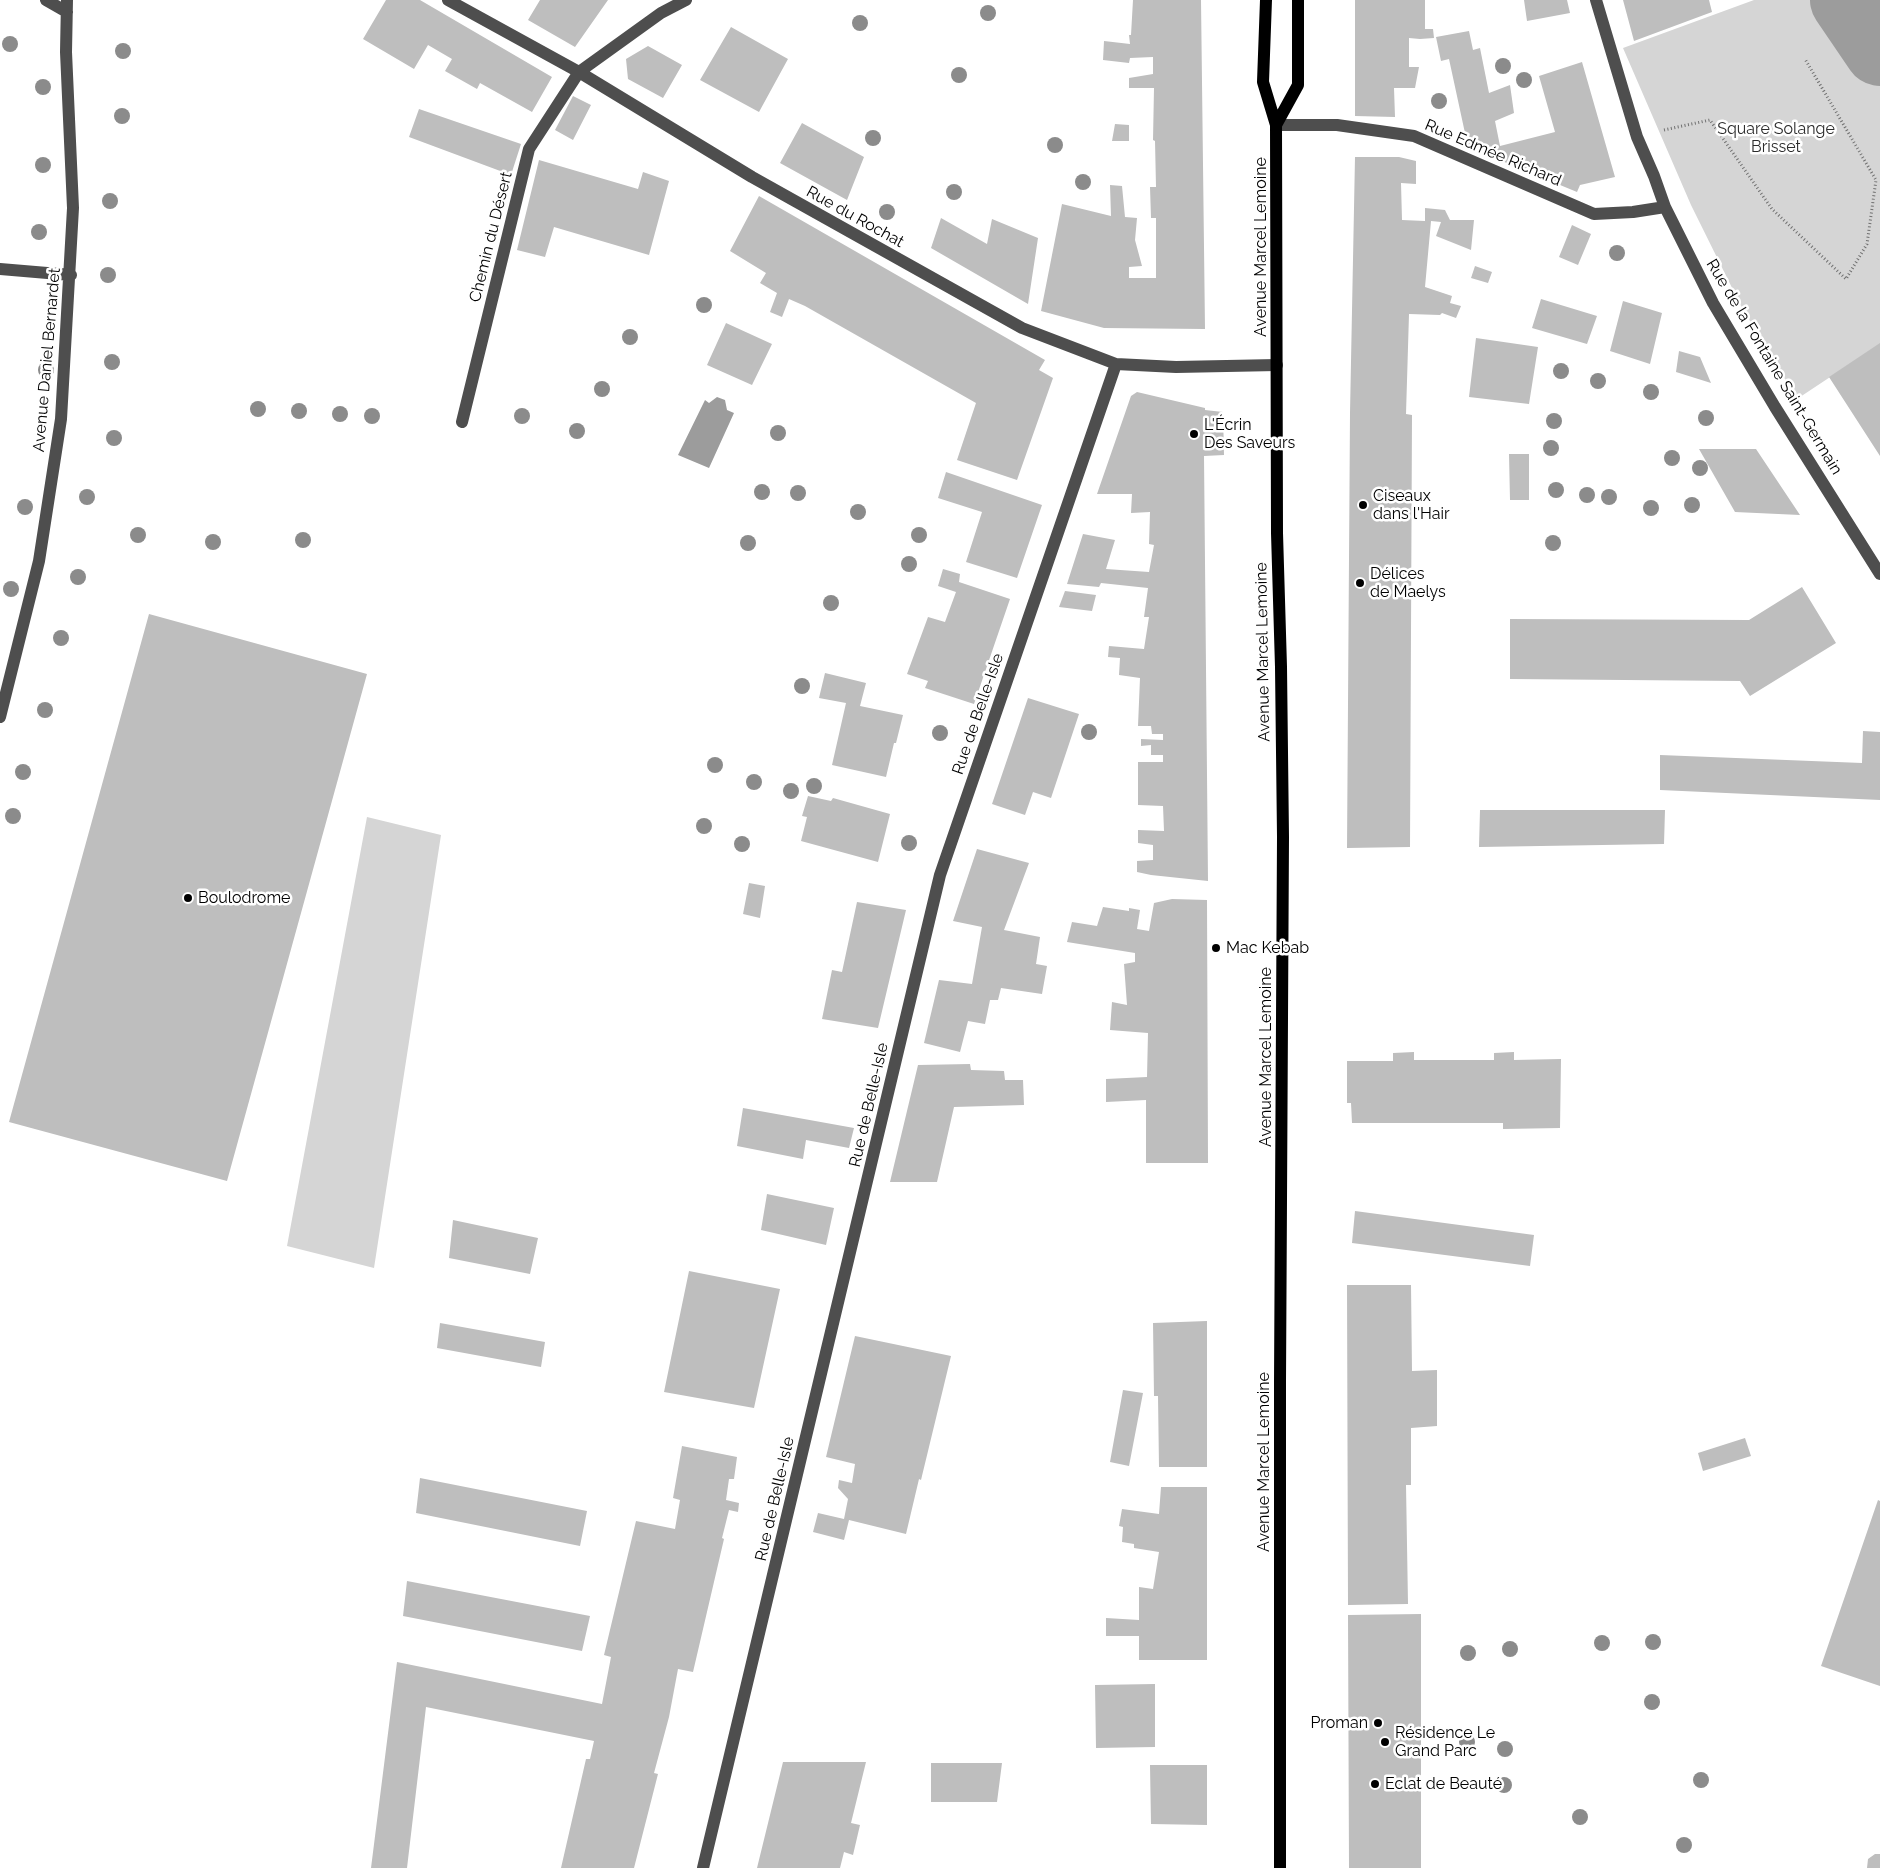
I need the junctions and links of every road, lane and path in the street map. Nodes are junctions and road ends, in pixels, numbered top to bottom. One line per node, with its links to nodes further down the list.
1 (46, 0): 7 (street)
2 (448, 0): 9 (street, Rue du Rochat)
3 (686, 0): 9 (street)
4 (1266, 0): 10 (main road, Avenue Marcel Lemoine)
5 (1298, 0): 10 (main road, Avenue Marcel Lemoine)
6 (1596, 0): 11 (street, Rue de la Fontaine Saint-Germain)
7 (67, 6): 14 (street, Avenue Daniel Bernardet)
8 (1805, 59): 11 (path)
9 (579, 72): 15 (street, Rue du Rochat); 17 (street, Chemin du Désert)
10 (1276, 125): 12 (street, Rue Edmée Richard); 16 (main road, Avenue Marcel Lemoine)
11 (1637, 137): 12 (street, Rue de la Fontaine Saint-Germain)
12 (1665, 207): 18 (street, Rue de la Fontaine Saint-Germain)
13 (0, 270): 14 (street)
14 (71, 275): 19 (street, Avenue Daniel Bernardet)
15 (1116, 364): 16 (street, Rue du Rochat); 20 (street, Rue de Belle-Isle)
16 (1277, 365): 21 (main road, Avenue Marcel Lemoine)
17 (462, 422)
18 (1880, 574)
19 (0, 717)
20 (703, 1868)
21 (1280, 1868)

